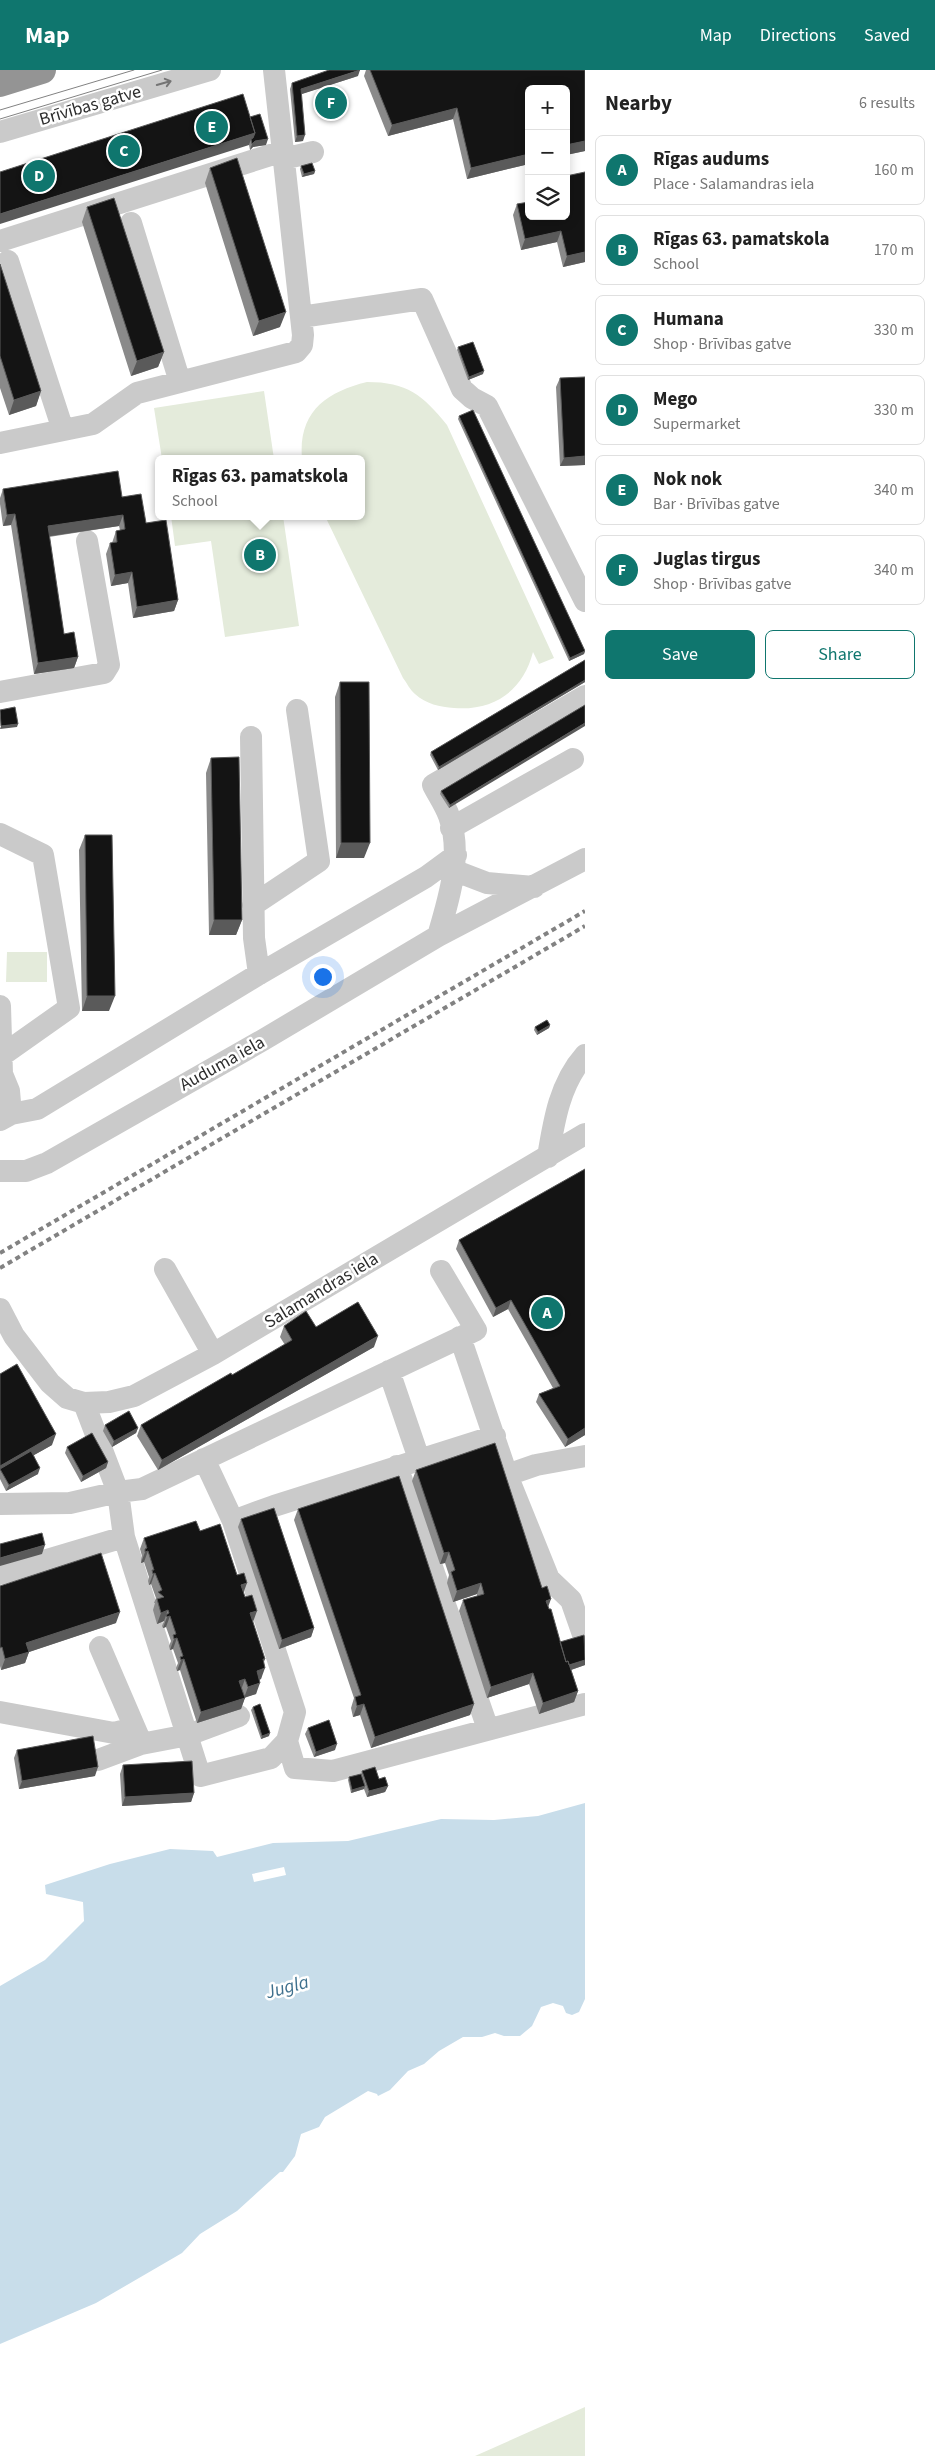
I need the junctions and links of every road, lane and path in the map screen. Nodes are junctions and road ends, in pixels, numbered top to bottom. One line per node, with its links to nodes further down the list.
1 (42, 70): 4 (highway)
2 (210, 70): 5 (street, Brīvības gatve, one-way to 2)
3 (274, 70): 7 (street)
4 (0, 83)
5 (0, 132)
6 (313, 152): 7 (street)
7 (283, 155): 9 (street); 10 (street)
8 (131, 223): 11 (street)
9 (4, 251): 12 (street)
10 (301, 316): 11 (street); 15 (street)
11 (180, 382): 12 (street)
12 (63, 430): 13 (street)
13 (0, 443)
14 (87, 541): 16 (street)
15 (585, 601)
16 (0, 692)
17 (585, 696): 21 (street)
18 (297, 710): 26 (street)
19 (251, 738): 26 (street)
20 (573, 759): 21 (street)
21 (451, 828): 24 (street)
22 (0, 834): 31 (street)
23 (585, 859): 25 (street, Auduma iela)
24 (454, 862): 25 (street); 27 (street); 28 (street)
25 (535, 887): 27 (street, Auduma iela)
26 (253, 905): 28 (street)
27 (438, 936): 35 (street, Auduma iela)
28 (259, 974): 32 (street)
29 (0, 1006): 31 (street)
30 (585, 1055): 34 (street)
31 (1, 1056): 32 (street)
32 (5, 1117)
33 (585, 1134): 34 (street, Salamandras iela)
34 (548, 1156): 41 (street, Salamandras iela)
35 (2, 1173)
36 (165, 1270): 41 (street)
37 (441, 1271): 39 (street)
38 (0, 1309): 40 (street, Salamandras iela)
39 (460, 1337): 42 (street); 44 (street)
40 (7, 1339): 43 (street, Salamandras iela)
41 (213, 1354): 43 (street, Salamandras iela)
42 (389, 1371): 46 (street); 47 (street)
43 (84, 1403): 50 (street)
44 (495, 1436): 47 (street); 49 (street)
45 (585, 1456): 49 (street)
46 (204, 1459): 50 (street); 52 (street)
47 (419, 1459): 48 (street)
48 (397, 1466): 52 (street); 60 (street)
49 (507, 1474): 55 (street)
50 (118, 1492): 51 (street); 53 (street)
51 (0, 1504)
52 (233, 1521): 63 (street)
53 (124, 1537): 54 (street); 61 (street)
54 (0, 1574)
55 (585, 1640)
56 (100, 1647): 62 (street)
57 (585, 1704): 60 (street)
58 (0, 1712): 62 (street)
59 (238, 1716): 61 (street)
60 (488, 1728): 63 (street)
61 (188, 1735): 62 (street); 63 (street)
62 (138, 1736): 64 (street)
63 (287, 1741)
64 (98, 1760)

